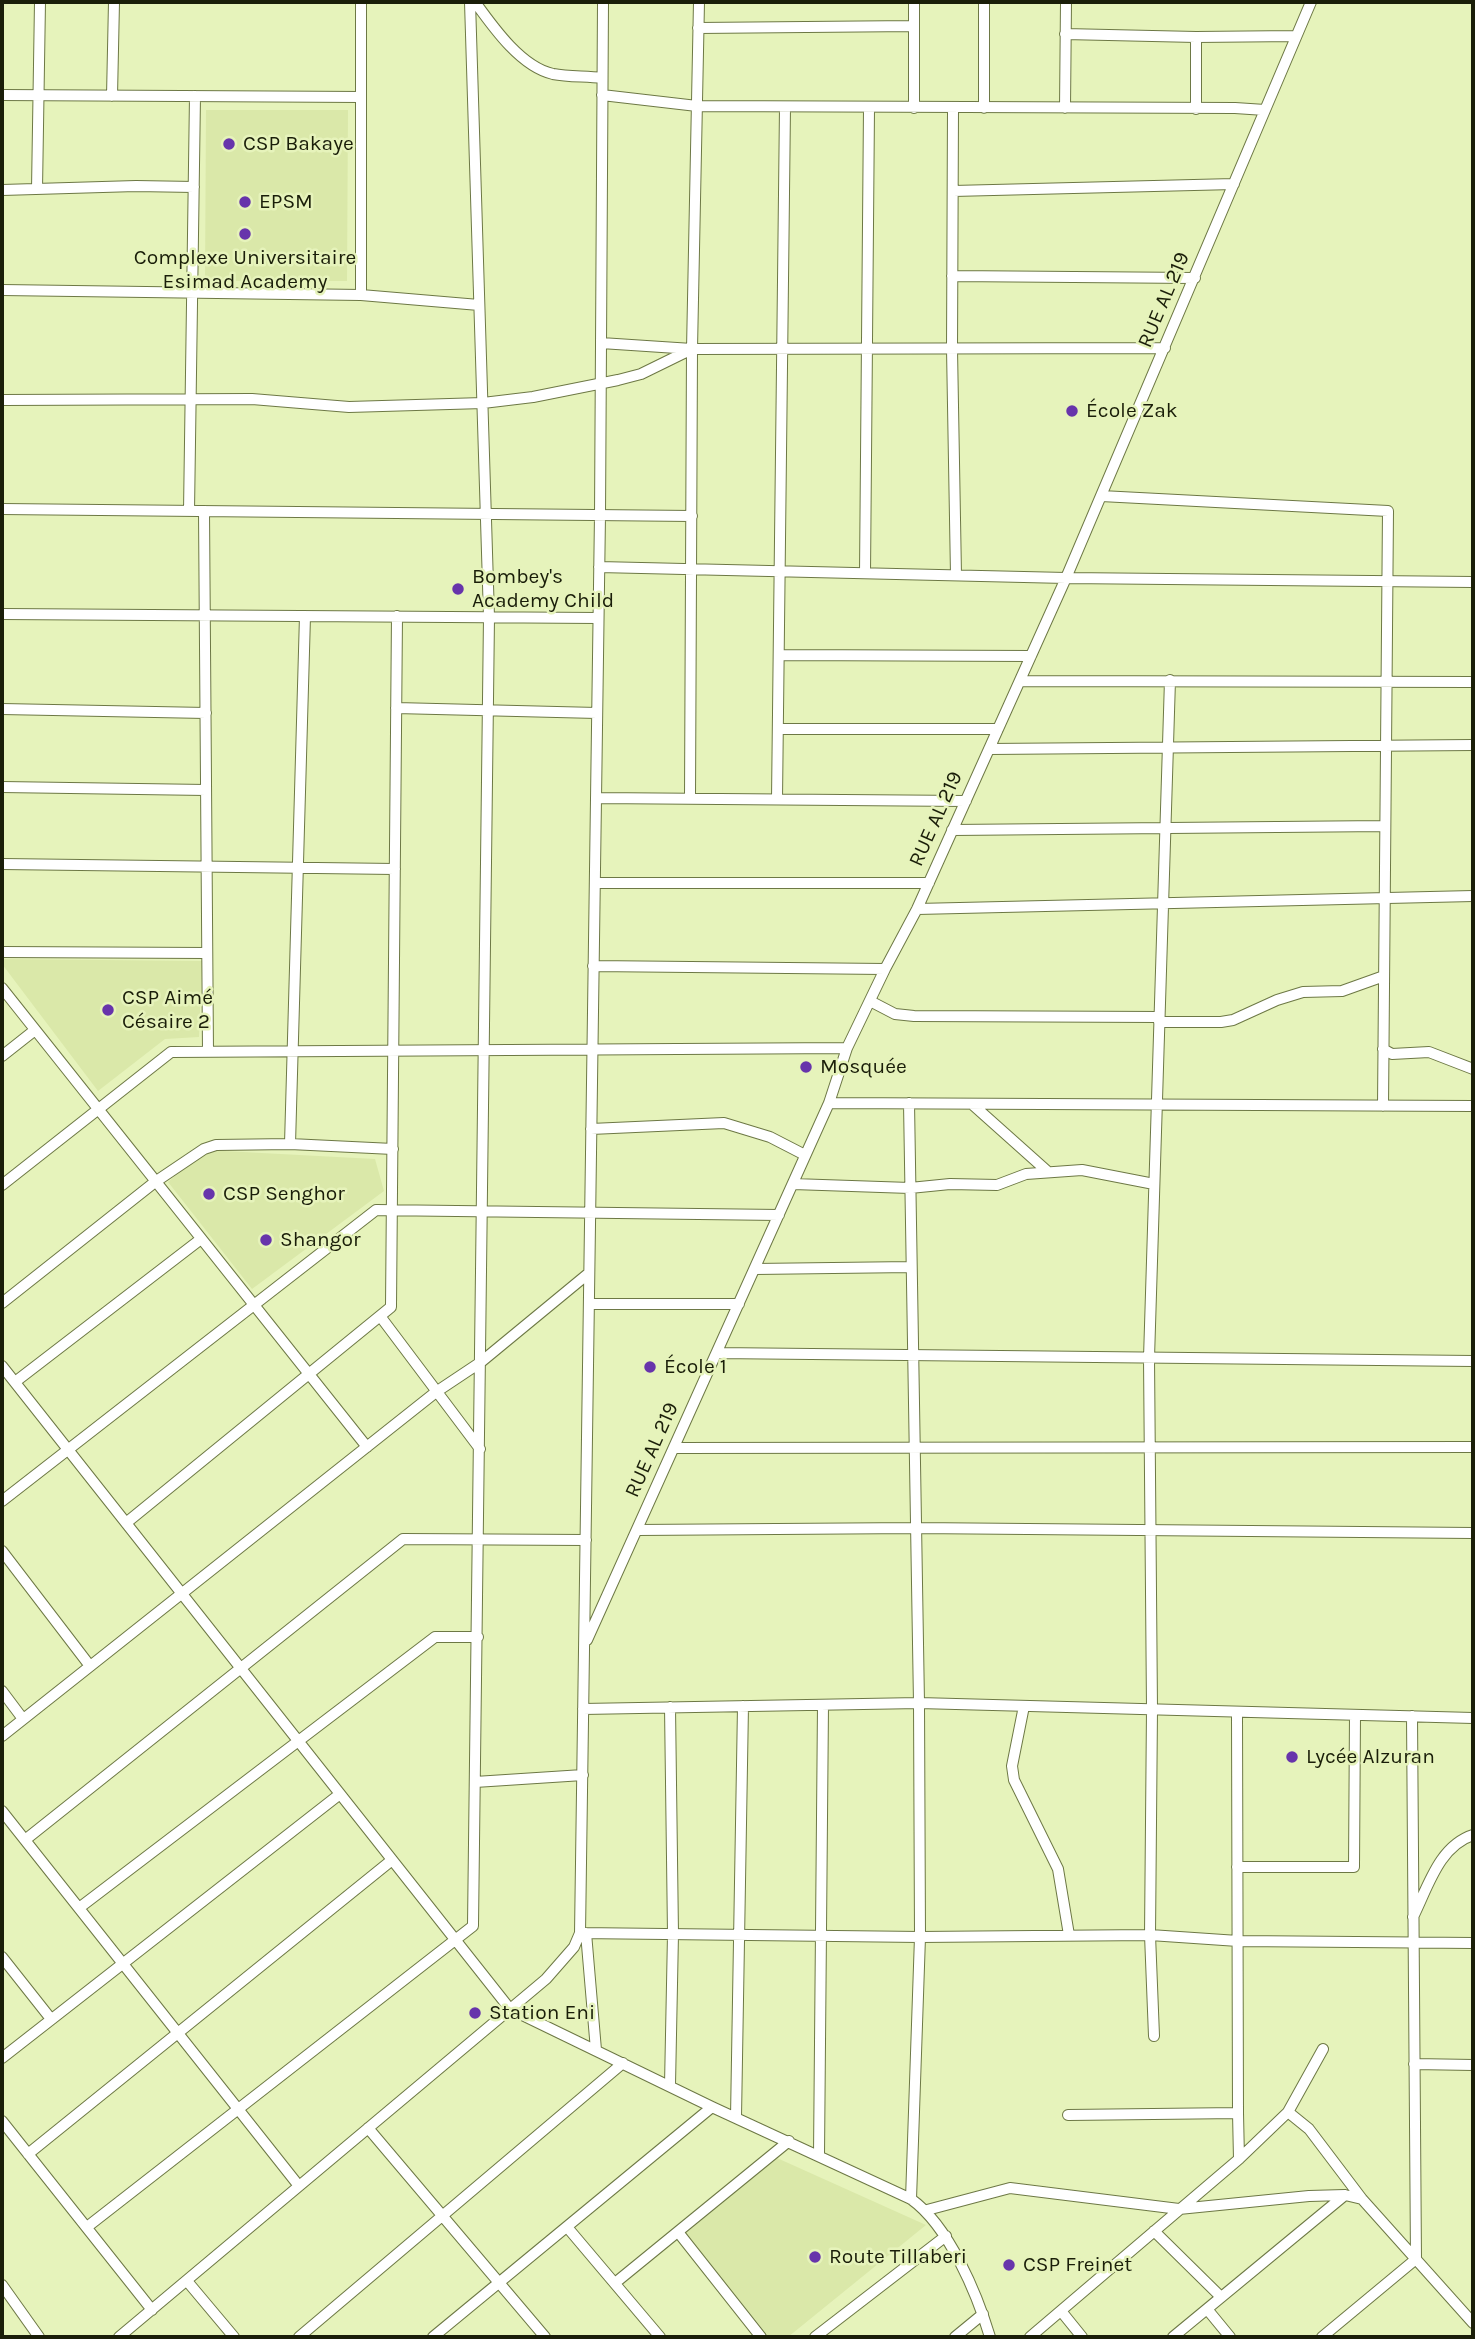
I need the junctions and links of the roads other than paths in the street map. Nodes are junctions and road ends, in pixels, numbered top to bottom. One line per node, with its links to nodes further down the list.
1 (40, 2): 18 (street)
2 (114, 2): 20 (street)
3 (361, 2): 22 (street)
4 (472, 2): 16 (street); 42 (street)
5 (603, 2): 16 (street)
6 (699, 2): 12 (street)
7 (914, 2): 11 (street)
8 (984, 2): 28 (street)
9 (1066, 2): 13 (street)
10 (1311, 2): 14 (street, RUE AL 219)
11 (914, 26): 12 (street); 26 (street)
12 (698, 27): 23 (street)
13 (1066, 33): 15 (street); 29 (street)
14 (1296, 36): 15 (street); 31 (street, RUE AL 219)
15 (1196, 37): 30 (street)
16 (602, 78): 19 (street)
17 (2, 95): 18 (street)
18 (38, 95): 20 (street); 34 (street)
19 (602, 95): 23 (street); 43 (street)
20 (113, 96): 21 (street)
21 (195, 96): 22 (street); 33 (street)
22 (361, 97): 41 (street)
23 (697, 106): 24 (street); 45 (street)
24 (785, 107): 25 (street); 46 (street)
25 (869, 108): 26 (street); 47 (street)
26 (914, 108): 27 (street)
27 (953, 108): 28 (street); 36 (street)
28 (984, 108): 29 (street)
29 (1065, 108): 30 (street)
30 (1196, 109): 31 (street)
31 (1265, 110): 32 (street, RUE AL 219)
32 (1234, 184): 36 (street); 38 (street, RUE AL 219)
33 (194, 187): 34 (street); 40 (street)
34 (37, 189): 35 (street)
35 (2, 190)
36 (953, 191): 37 (street)
37 (953, 276): 38 (street); 48 (street)
38 (1195, 278): 44 (street, RUE AL 219)
39 (2, 290): 40 (street)
40 (192, 292): 41 (street); 51 (street)
41 (361, 295): 42 (street)
42 (480, 305): 52 (street)
43 (601, 343): 45 (street); 49 (street)
44 (1166, 348): 48 (street); 53 (street, RUE AL 219)
45 (692, 349): 46 (street); 49 (street); 59 (street)
46 (782, 349): 47 (street); 62 (street)
47 (867, 349): 48 (street); 63 (street)
48 (952, 349): 64 (street)
49 (600, 385): 52 (street); 58 (street)
50 (2, 400): 51 (street)
51 (191, 400): 52 (street); 55 (street)
52 (483, 403): 57 (street)
53 (1101, 496): 65 (street, RUE AL 219); 66 (street)
54 (2, 509): 55 (street)
55 (189, 511): 56 (street)
56 (204, 511): 57 (street); 69 (street)
57 (486, 513): 58 (street); 72 (street)
58 (600, 515): 59 (street); 60 (street)
59 (692, 516): 61 (street)
60 (599, 567): 61 (street); 73 (street)
61 (691, 569): 62 (street); 93 (street)
62 (780, 571): 63 (street); 74 (street)
63 (865, 573): 64 (street)
64 (956, 575): 65 (street)
65 (1066, 578): 66 (street); 75 (street, RUE AL 219)
66 (1387, 581): 67 (street); 78 (street)
67 (1473, 582)
68 (2, 614): 69 (street)
69 (205, 615): 70 (street); 83 (street)
70 (305, 616): 71 (street); 102 (street)
71 (397, 616): 72 (street); 80 (street)
72 (489, 617): 73 (street); 82 (street)
73 (598, 618): 84 (street)
74 (779, 655): 75 (street); 85 (street)
75 (1031, 656): 77 (street, RUE AL 219)
76 (1170, 680): 77 (street); 78 (street); 89 (street)
77 (1020, 681): 86 (street, RUE AL 219)
78 (1386, 681): 79 (street); 88 (street)
79 (1473, 682)
80 (396, 708): 82 (street); 103 (street)
81 (2, 709): 83 (street)
82 (488, 710): 84 (street); 124 (street)
83 (206, 712): 92 (street)
84 (597, 713): 94 (street)
85 (778, 729): 86 (street); 95 (street)
86 (998, 729): 90 (street, RUE AL 219)
87 (1473, 745): 88 (street)
88 (1386, 746): 89 (street); 97 (street)
89 (1168, 747): 90 (street); 98 (street)
90 (989, 750): 96 (street, RUE AL 219)
91 (2, 787): 92 (street)
92 (206, 790): 101 (street)
93 (690, 797): 94 (street); 95 (street)
94 (596, 799): 104 (street)
95 (778, 799): 96 (street)
96 (965, 801): 99 (street, RUE AL 219)
97 (1385, 826): 98 (street); 107 (street)
98 (1165, 828): 99 (street); 108 (street)
99 (952, 830): 105 (street, RUE AL 219)
100 (2, 864): 101 (street)
101 (207, 867): 102 (street); 111 (street)
102 (298, 868): 103 (street); 122 (street)
103 (395, 869): 123 (street)
104 (594, 883): 105 (street); 112 (street)
105 (929, 883): 109 (street, RUE AL 219)
106 (1473, 896): 107 (street)
107 (1384, 898): 108 (street); 114 (street)
108 (1163, 903): 109 (street); 117 (street)
109 (917, 909): 113 (street, RUE AL 219)
110 (2, 952): 111 (street)
111 (207, 953): 125 (street)
112 (593, 966): 113 (street); 121 (street)
113 (884, 969): 116 (street, RUE AL 219)
114 (1384, 976): 117 (street); 120 (street)
115 (2, 988): 118 (street)
116 (870, 1001): 117 (street); 119 (street, RUE AL 219)
117 (1159, 1019): 131 (street)
118 (35, 1030): 126 (street); 134 (street)
119 (847, 1048): 121 (street); 128 (street, RUE AL 219)
120 (1383, 1049): 127 (street); 132 (street)
121 (592, 1050): 124 (street); 135 (street)
122 (292, 1051): 123 (street); 125 (street); 136 (street)
123 (393, 1051): 124 (street); 137 (street)
124 (484, 1051): 146 (street)
125 (208, 1052): 134 (street)
126 (2, 1056)
127 (1473, 1069)
128 (830, 1103): 129 (street); 138 (street, RUE AL 219)
129 (909, 1103): 130 (street); 144 (street)
130 (972, 1104): 131 (street); 139 (street)
131 (1157, 1104): 132 (street); 142 (street)
132 (1383, 1105): 133 (street)
133 (1473, 1106)
134 (97, 1109): 140 (street); 143 (street)
135 (591, 1129): 138 (street); 147 (street)
136 (290, 1144): 137 (street); 140 (street)
137 (393, 1149): 145 (street)
138 (804, 1155): 141 (street, RUE AL 219)
139 (1047, 1171): 142 (street); 144 (street)
140 (155, 1182): 149 (street); 153 (street)
141 (793, 1184): 144 (street); 148 (street, RUE AL 219)
142 (1154, 1184): 160 (street)
143 (2, 1185)
144 (910, 1188): 150 (street)
145 (392, 1210): 146 (street); 156 (street); 157 (street)
146 (482, 1211): 147 (street); 162 (street)
147 (590, 1213): 148 (street); 152 (street)
148 (779, 1215): 151 (street, RUE AL 219)
149 (201, 1239): 156 (street); 165 (street)
150 (911, 1267): 151 (street); 159 (street)
151 (755, 1269): 155 (street, RUE AL 219)
152 (589, 1273): 154 (street); 162 (street)
153 (2, 1303)
154 (589, 1304): 155 (street); 181 (street)
155 (739, 1304): 158 (street, RUE AL 219)
156 (254, 1305): 164 (street); 172 (street)
157 (380, 1316): 164 (street); 166 (street)
158 (717, 1353): 159 (street); 170 (street, RUE AL 219)
159 (913, 1356): 160 (street); 171 (street)
160 (1149, 1358): 161 (street); 168 (street)
161 (1473, 1361)
162 (481, 1362): 166 (street); 173 (street)
163 (2, 1366): 165 (street)
164 (308, 1374): 167 (street); 175 (street)
165 (15, 1382): 172 (street)
166 (436, 1392): 167 (street); 173 (street)
167 (367, 1447): 183 (street)
168 (1149, 1447): 169 (street); 171 (street); 178 (street)
169 (1473, 1447)
170 (674, 1448): 171 (street); 177 (street, RUE AL 219)
171 (915, 1448): 176 (street)
172 (68, 1449): 174 (street); 175 (street)
173 (480, 1449): 180 (street)
174 (2, 1501)
175 (126, 1523): 183 (street)
176 (916, 1528): 177 (street); 178 (street); 189 (street)
177 (637, 1530): 185 (street, RUE AL 219)
178 (1150, 1530): 179 (street); 195 (street)
179 (1473, 1533)
180 (479, 1539): 181 (street); 184 (street); 187 (street)
181 (586, 1540): 185 (street)
182 (2, 1551): 186 (street)
183 (182, 1593): 186 (street); 187 (street)
184 (478, 1637): 202 (street); 204 (street)
185 (585, 1646): 194 (street)
186 (90, 1666): 199 (street)
187 (241, 1668): 202 (street); 208 (street)
188 (2, 1691): 199 (street)
189 (919, 1703): 190 (street); 192 (street); 219 (street)
190 (823, 1705): 191 (street); 218 (street)
191 (743, 1706): 193 (street); 215 (street)
192 (1024, 1706): 195 (street); 216 (street)
193 (670, 1707): 194 (street); 214 (street)
194 (583, 1709): 203 (street)
195 (1152, 1709): 196 (street); 217 (street)
196 (1237, 1712): 197 (street); 210 (street)
197 (1355, 1715): 198 (street); 210 (street)
198 (1412, 1716): 200 (street); 212 (street)
199 (23, 1718): 201 (street)
200 (1473, 1718)
201 (2, 1736)
202 (298, 1740): 205 (street); 211 (street)
203 (583, 1775): 204 (street); 213 (street)
204 (475, 1782): 220 (street)
205 (340, 1794): 209 (street); 225 (street)
206 (2, 1811): 208 (street)
207 (1473, 1835): 212 (street)
208 (25, 1840): 211 (street)
209 (392, 1860): 220 (street); 228 (street)
210 (1237, 1867): 221 (street)
211 (79, 1908): 225 (street)
212 (1412, 1919): 222 (street)
213 (583, 1933): 214 (street); 226 (street); 231 (street)
214 (673, 1934): 215 (street); 236 (street)
215 (739, 1934): 218 (street); 242 (street)
216 (1069, 1935): 217 (street); 219 (street)
217 (1150, 1935): 221 (street); 229 (street)
218 (821, 1936): 219 (street); 247 (street)
219 (920, 1937): 251 (street)
220 (456, 1940): 226 (street); 238 (street)
221 (1238, 1941): 222 (street); 240 (street)
222 (1412, 1943): 223 (street); 234 (street)
223 (1473, 1943)
224 (2, 1957): 227 (street)
225 (123, 1963): 227 (street); 228 (street)
226 (510, 2009): 231 (street); 244 (street)
227 (51, 2019): 232 (street)
228 (178, 2034): 238 (street); 246 (street)
229 (1154, 2036)
230 (1323, 2049): 239 (street)
231 (596, 2050): 233 (street)
232 (2, 2058)
233 (623, 2063): 236 (street); 255 (street)
234 (1414, 2064): 235 (street); 261 (street)
235 (1473, 2065)
236 (670, 2085): 237 (street)
237 (712, 2107): 242 (street); 257 (street)
238 (238, 2109): 249 (street); 256 (street)
239 (1288, 2112): 248 (street); 252 (street)
240 (1238, 2113): 241 (street); 248 (street)
241 (1068, 2115)
242 (736, 2117): 245 (street)
243 (2, 2121): 246 (street)
244 (368, 2129): 249 (street); 255 (street)
245 (789, 2141): 247 (street); 259 (street)
246 (28, 2154): 256 (street)
247 (819, 2155): 251 (street)
248 (1238, 2159): 253 (street)
249 (299, 2186): 262 (street)
250 (1345, 2195): 252 (street); 253 (street); 266 (street)
251 (911, 2199): 254 (street)
252 (1362, 2199): 261 (street)
253 (1179, 2209): 254 (street); 258 (street)
254 (927, 2210): 260 (street)
255 (442, 2216): 263 (street); 275 (street)
256 (87, 2227): 267 (street)
257 (567, 2227): 263 (street); 264 (street)
258 (1154, 2231): 266 (street); 269 (street)
259 (678, 2232): 264 (street); 279 (street)
260 (946, 2236): 270 (street); 280 (street)
261 (1416, 2259): 271 (street); 287 (street)
262 (187, 2281): 267 (street); 274 (street)
263 (499, 2283): 276 (street); 277 (street)
264 (615, 2284): 278 (street)
265 (2, 2285): 272 (street)
266 (1221, 2297): 268 (street)
267 (152, 2309): 273 (street)
268 (1207, 2309): 285 (street); 286 (street)
269 (1061, 2311): 283 (street); 284 (street)
270 (983, 2314): 281 (street); 282 (street)
271 (1473, 2323)
272 (38, 2337)
273 (119, 2337)
274 (234, 2337)
275 (299, 2337)
276 (433, 2337)
277 (545, 2337)
278 (660, 2337)
279 (761, 2337)
280 (815, 2337)
281 (954, 2337)
282 (990, 2337)
283 (1030, 2337)
284 (1082, 2337)
285 (1173, 2337)
286 (1230, 2337)
287 (1322, 2337)

